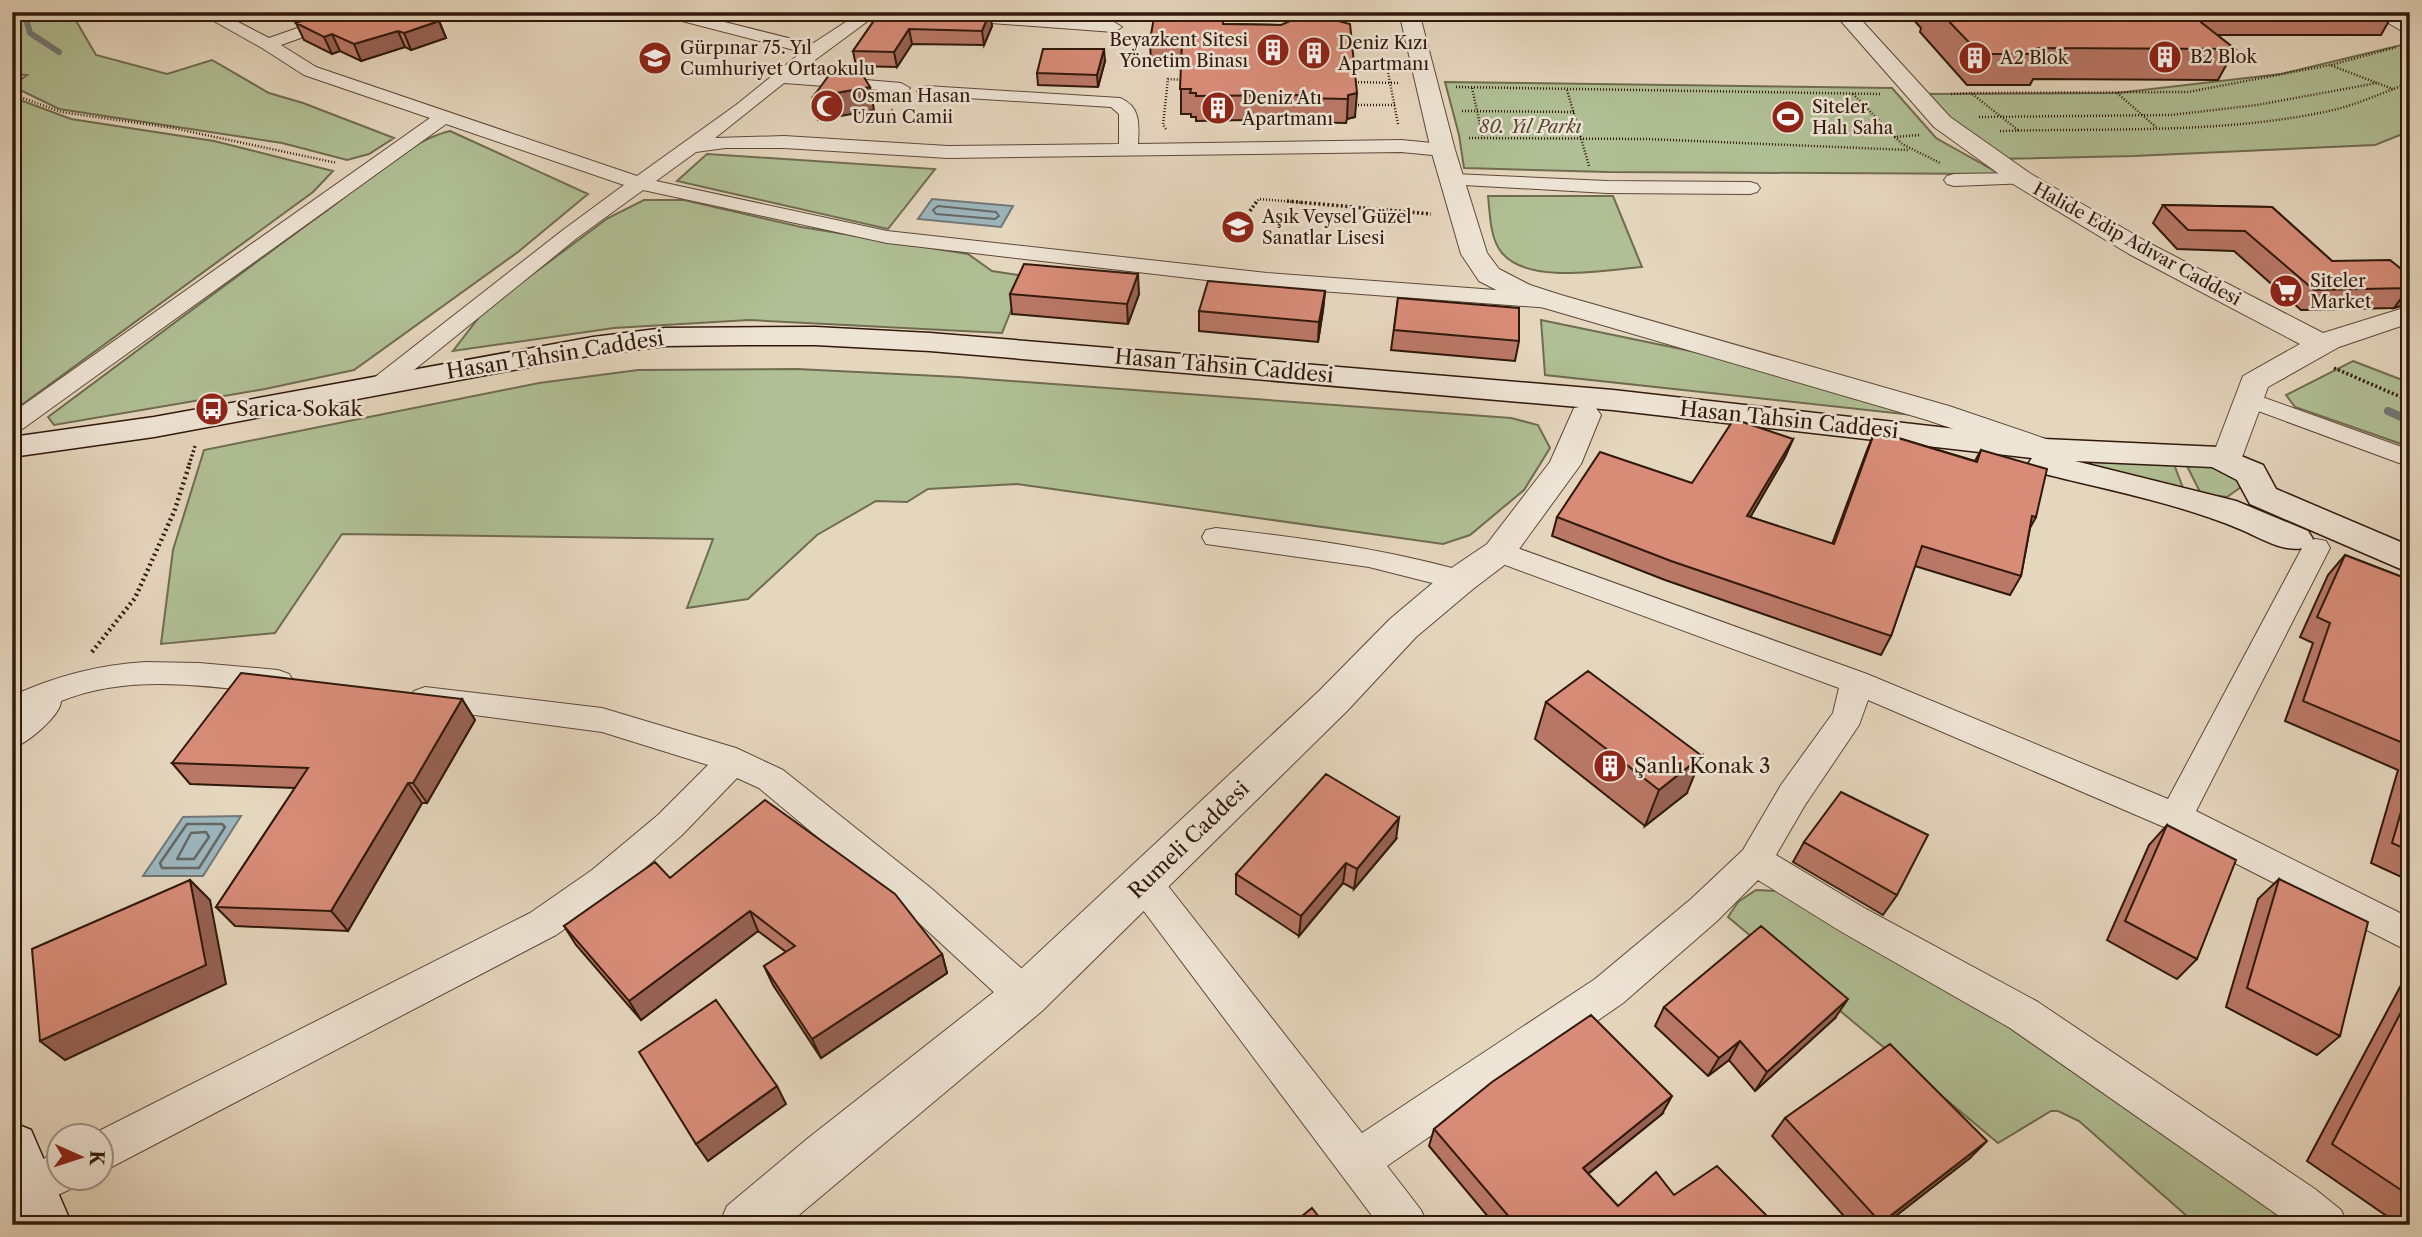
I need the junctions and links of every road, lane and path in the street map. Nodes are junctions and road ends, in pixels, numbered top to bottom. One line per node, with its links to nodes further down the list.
1 (206, 12): 11 (street)
2 (359, 12): 11 (street)
3 (666, 12): 13 (street)
4 (872, 12): 13 (street)
5 (908, 12): 9 (street)
6 (1409, 12): 55 (street)
7 (1843, 12): 46 (street, Halide Edip Adıvar Caddesi)
8 (2378, 12): 10 (street)
9 (1114, 27)
10 (2410, 31)
11 (268, 44): 44 (street)
12 (2397, 47): 15 (path)
13 (815, 50): 18 (street)
14 (1349, 59): 16 (path)
15 (2330, 65): 23 (path); 32 (path)
16 (1387, 67): 17 (path); 21 (path)
17 (1398, 67)
18 (782, 78): 26 (street); 38 (street)
19 (1194, 80): 49 (path)
20 (1348, 82): 21 (path)
21 (1390, 83): 22 (path); 36 (path)
22 (1411, 83)
23 (2376, 83): 28 (path); 42 (path)
24 (2410, 83): 28 (path)
25 (1450, 87): 27 (path)
26 (901, 88)
27 (1472, 88): 29 (path); 40 (path)
28 (2393, 89): 47 (path)
29 (1567, 90): 34 (path); 41 (path)
30 (926, 91): 57 (street)
31 (1888, 93): 34 (path)
32 (2117, 93): 42 (path); 43 (path)
33 (12, 94): 58 (path)
34 (1853, 94): 51 (path)
35 (1354, 105): 36 (path)
36 (1396, 106): 37 (path); 45 (path)
37 (1406, 106)
38 (742, 109): 54 (street); 56 (street)
39 (1455, 111): 40 (path)
40 (1477, 112): 41 (path); 52 (path)
41 (1574, 112): 53 (path)
42 (2144, 115): 43 (path); 47 (path)
43 (2004, 117): 46 (path); 48 (path)
44 (442, 118): 58 (street); 63 (street)
45 (1398, 124)
46 (1963, 124): 48 (path); 60 (street, Halide Edip Adıvar Caddesi)
47 (2157, 128): 48 (path)
48 (2018, 130)
49 (1171, 134)
50 (1924, 134): 51 (path)
51 (1892, 137): 53 (path)
52 (1483, 138): 53 (path); 55 (path)
53 (1581, 138): 59 (path)
54 (783, 142): 56 (street); 57 (street)
55 (1452, 144): 57 (street); 61 (street)
56 (688, 146): 63 (street)
57 (1128, 149)
58 (368, 170): 75 (street)
59 (1592, 175)
60 (2022, 179): 62 (street); 69 (street, Halide Edip Adıvar Caddesi)
61 (1454, 180): 64 (street); 67 (street)
62 (1954, 180)
63 (637, 183): 67 (street); 70 (street)
64 (1750, 188)
65 (1250, 211): 66 (path)
66 (1431, 214)
67 (1551, 301): 79 (street)
68 (2410, 314): 69 (street)
69 (2327, 356): 71 (path); 73 (street)
70 (384, 382): 72 (main road); 77 (main road, Hasan Tahsin Caddesi); 79 (main road, Hasan Tahsin Caddesi)
71 (2410, 401)
72 (346, 406): 74 (main road, Hasan Tahsin Caddesi); 76 (main road, Hasan Tahsin Caddesi)
73 (2244, 413): 78 (street); 80 (street); 82 (street)
74 (1585, 415): 79 (main road, Hasan Tahsin Caddesi); 86 (street, Rumeli Caddesi)
75 (12, 425)
76 (198, 436): 81 (main road, Hasan Tahsin Caddesi); 92 (path)
77 (12, 447)
78 (2219, 457): 79 (main road, Hasan Tahsin Caddesi); 82 (main road, Hasan Tahsin Caddesi)
79 (2054, 459): 83 (main road, Hasan Tahsin Caddesi)
80 (2410, 459)
81 (12, 464)
82 (2256, 484): 83 (main road); 87 (main road, Hasan Tahsin Caddesi)
83 (2224, 509): 85 (main road, Hasan Tahsin Caddesi)
84 (1216, 537): 88 (street)
85 (2316, 548): 89 (main road, Hasan Tahsin Caddesi); 97 (street)
86 (1499, 552): 88 (street, Rumeli Caddesi); 90 (street)
87 (2410, 561)
88 (1460, 580): 99 (street, Rumeli Caddesi)
89 (2410, 587)
90 (1856, 682): 97 (street); 98 (street)
91 (302, 685): 92 (street)
92 (65, 686): 94 (street); 95 (street)
93 (397, 696): 96 (street)
94 (12, 710)
95 (12, 736)
96 (732, 761): 101 (street); 102 (street)
97 (2176, 817): 100 (street)
98 (1755, 860): 103 (street); 106 (street)
99 (1144, 883): 101 (street, Rumeli Caddesi); 103 (street)
100 (2410, 936)
101 (1025, 996): 104 (street, Rumeli Caddesi)
102 (116, 1144)
103 (1357, 1161): 105 (street)
104 (746, 1225)
105 (1406, 1225)
106 (2326, 1225)

